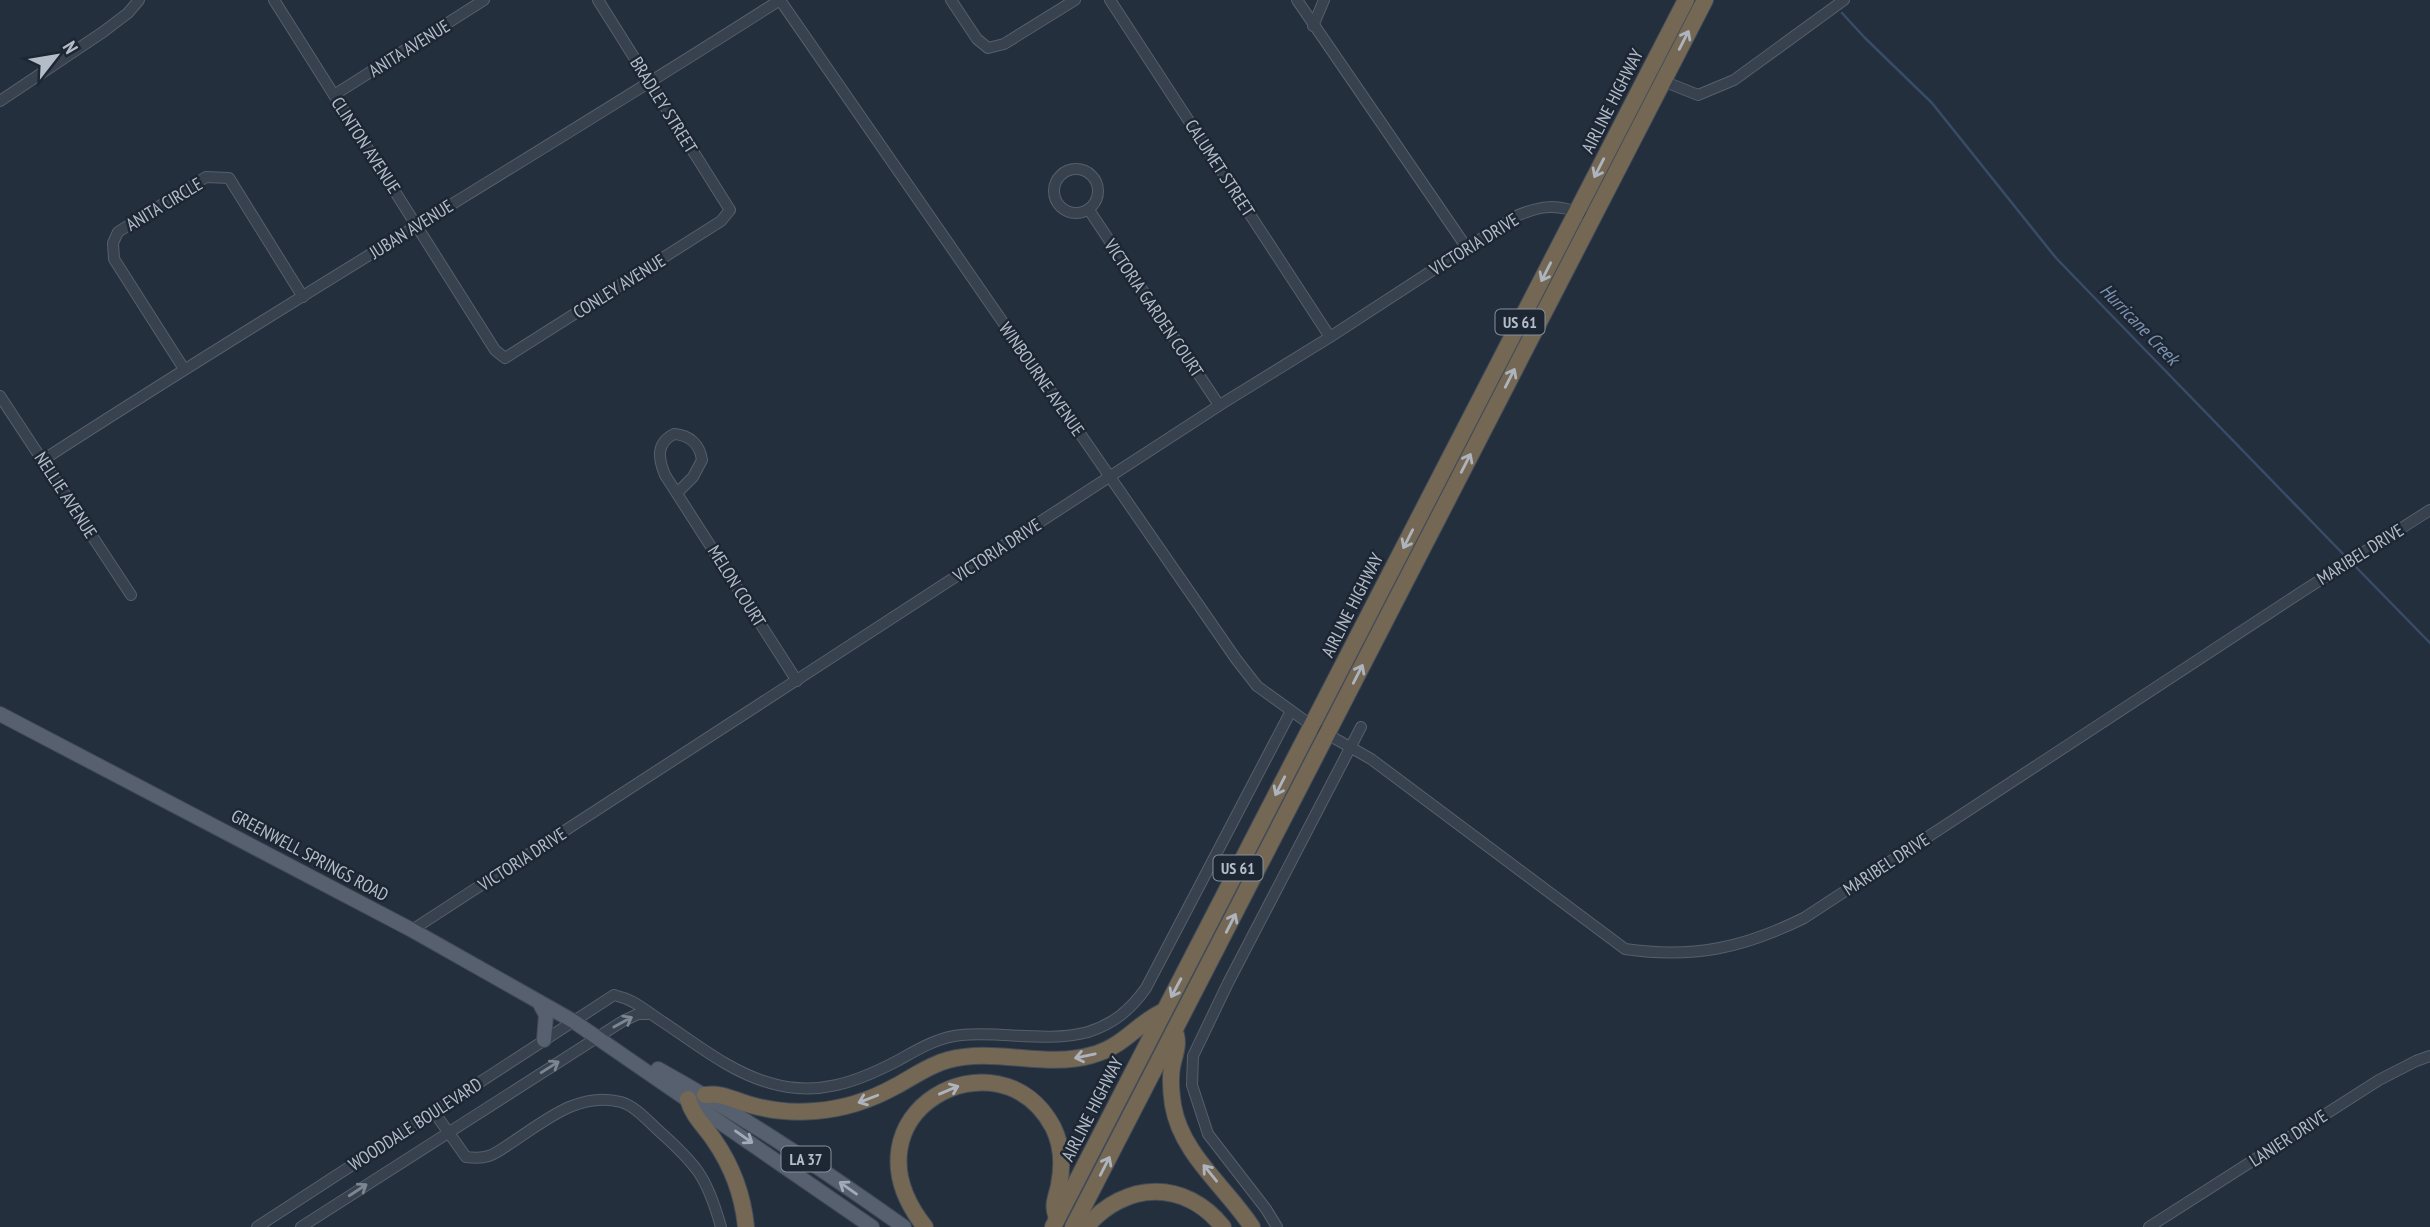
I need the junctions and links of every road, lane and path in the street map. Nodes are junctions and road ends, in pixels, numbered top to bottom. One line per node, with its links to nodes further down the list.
1 (139, 0): 19 (street)
2 (274, 0): 18 (street, CLINTON AVENUE)
3 (484, 0): 18 (street, ANITA AVENUE)
4 (598, 0): 17 (street, BRADLEY STREET)
5 (780, 0): 17 (street, JUBAN AVENUE); 32 (street, WINBOURNE AVENUE)
6 (951, 0): 7 (street)
7 (1075, 0)
8 (1110, 0): 26 (street, CALUMET STREET)
9 (1297, 0): 14 (street)
10 (1324, 0): 14 (street)
11 (1686, 0): 15 (highway, AIRLINE HIGHWAY / US 61)
12 (1705, 0): 16 (highway, AIRLINE HIGHWAY / US 61, one-way to 12)
13 (1844, 0): 16 (street)
14 (1313, 26): 24 (street)
15 (1650, 69): 16 (highway); 22 (highway, AIRLINE HIGHWAY / US 61, one-way to 22)
16 (1663, 81): 22 (highway, AIRLINE HIGHWAY / US 61)
17 (650, 83): 20 (street, BRADLEY STREET); 23 (street, JUBAN AVENUE)
18 (334, 95): 23 (street, CLINTON AVENUE)
19 (0, 101)
20 (730, 210): 27 (street, CONLEY AVENUE)
21 (1088, 210): 21 (street); 30 (street, VICTORIA GARDEN COURT)
22 (1584, 216): 24 (street, VICTORIA DRIVE); 33 (highway, AIRLINE HIGHWAY / US 61)
23 (417, 224): 25 (street, JUBAN AVENUE); 27 (street, CLINTON AVENUE)
24 (1467, 248): 26 (street, VICTORIA DRIVE)
25 (303, 297): 28 (street, JUBAN AVENUE); 28 (street, ANITA CIRCLE)
26 (1330, 337): 30 (street, VICTORIA DRIVE)
27 (505, 358)
28 (184, 369): 31 (street, JUBAN AVENUE)
29 (0, 396): 31 (street, NELLIE AVENUE)
30 (1219, 405): 32 (street, VICTORIA DRIVE)
31 (43, 460): 36 (street, NELLIE AVENUE)
32 (1110, 477): 37 (street, VICTORIA DRIVE); 38 (street, WINBOURNE AVENUE)
33 (1447, 483): 40 (highway, AIRLINE HIGHWAY / US 61, one-way to 40); 42 (highway, AIRLINE HIGHWAY / US 61, one-way to 33)
34 (677, 493): 34 (street, MELON COURT); 37 (street, MELON COURT)
35 (2430, 510): 43 (street, MARIBEL DRIVE)
36 (131, 595)
37 (797, 681): 44 (street, VICTORIA DRIVE)
38 (1291, 711): 40 (street, WINBOURNE AVENUE); 47 (street)
39 (0, 714): 44 (main road, GREENWELL SPRINGS ROAD)
40 (1311, 725): 42 (street, WINBOURNE AVENUE); 46 (highway, AIRLINE HIGHWAY / US 61, one-way to 46)
41 (1361, 727): 43 (street)
42 (1328, 735): 43 (street, MARIBEL DRIVE); 49 (highway, AIRLINE HIGHWAY / US 61, one-way to 42)
43 (1351, 747): 69 (street)
44 (412, 930): 45 (main road, GREENWELL SPRINGS ROAD)
45 (539, 1002): 48 (main road, GREENWELL SPRINGS ROAD); 51 (main road)
46 (1164, 1011): 53 (highway, one-way to 53); 57 (highway, AIRLINE HIGHWAY / US 61)
47 (651, 1014): 48 (street, WOODDALE BOULEVARD); 50 (street, WOODDALE BOULEVARD, one-way to 47)
48 (573, 1021): 50 (main road, GREENWELL SPRINGS ROAD / LA 37); 51 (street, WOODDALE BOULEVARD)
49 (1175, 1030): 65 (highway, AIRLINE HIGHWAY / US 61, one-way to 49); 68 (highway, one-way to 49)
50 (598, 1037): 53 (main road, GREENWELL SPRINGS ROAD / LA 37); 54 (main road, GREENWELL SPRINGS ROAD / LA 37); 56 (street, WOODDALE BOULEVARD, one-way to 50)
51 (544, 1040): 55 (street, WOODDALE BOULEVARD)
52 (2430, 1056): 70 (street, LANIER DRIVE)
53 (705, 1095): 63 (main road, GREENWELL SPRINGS ROAD / LA 37, one-way to 53)
54 (688, 1099): 61 (highway); 62 (main road, GREENWELL SPRINGS ROAD / LA 37, one-way to 62)
55 (434, 1112): 56 (street); 58 (street, WOODDALE BOULEVARD)
56 (447, 1132): 59 (street, WOODDALE BOULEVARD, one-way to 56); 60 (street)
57 (1055, 1223): 64 (highway, one-way to 57)
58 (257, 1227)
59 (301, 1227)
60 (721, 1227)
61 (746, 1227)
62 (872, 1227)
63 (904, 1227)
64 (925, 1227)
65 (1073, 1227)
66 (1086, 1227): 67 (highway)
67 (1223, 1227)
68 (1252, 1227)
69 (1277, 1227)
70 (2149, 1227)

